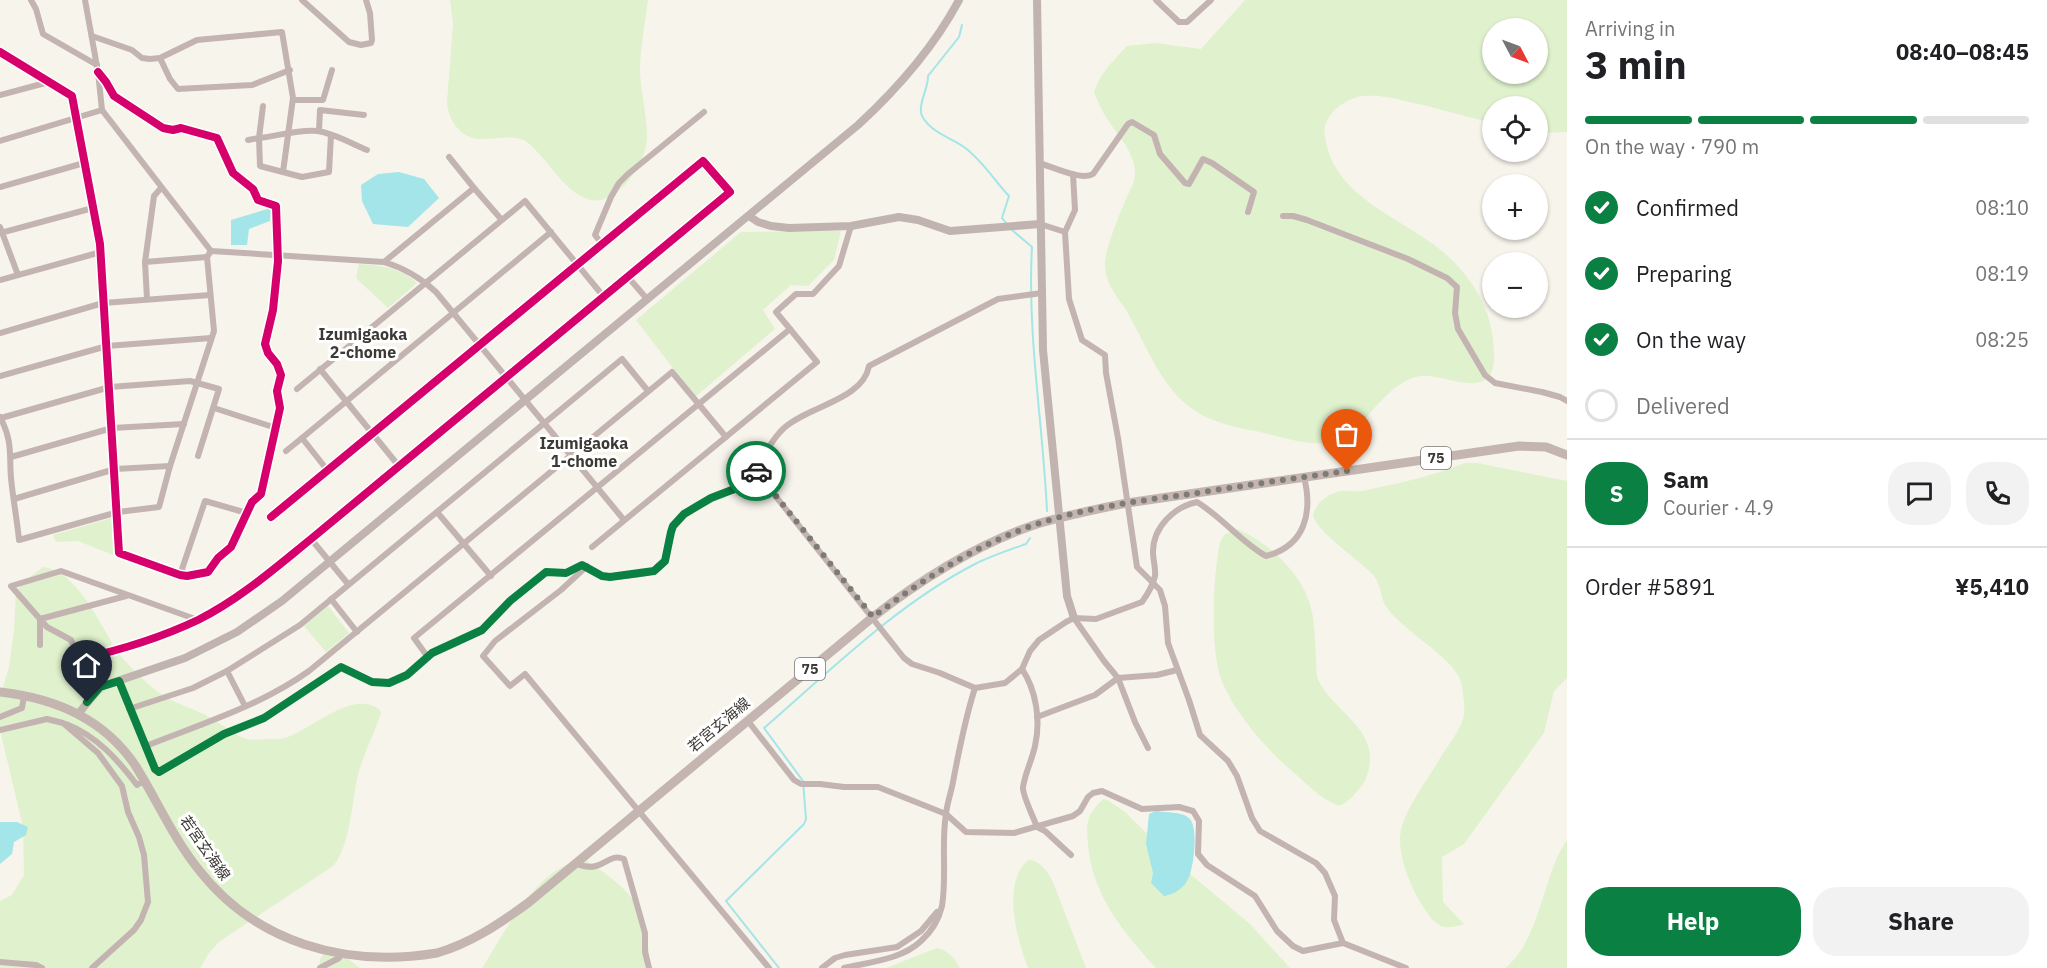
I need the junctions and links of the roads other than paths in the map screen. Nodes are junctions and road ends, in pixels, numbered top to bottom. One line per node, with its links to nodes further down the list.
1 (31, 0): 12 (street)
2 (85, 0): 9 (street)
3 (302, 0): 4 (street)
4 (366, 0)
5 (959, 0): 40 (street)
6 (1037, 0): 32 (street)
7 (1156, 0): 8 (street)
8 (1210, 0)
9 (92, 36): 11 (street); 12 (street)
10 (0, 52): 15 (street)
11 (160, 58): 13 (street); 13 (street)
12 (97, 69): 19 (street); 51 (street)
13 (290, 70): 17 (street)
14 (332, 70): 17 (street)
15 (49, 82): 16 (street); 22 (street)
16 (0, 95)
17 (293, 100): 24 (street)
18 (263, 106): 26 (street)
19 (102, 110): 22 (street); 36 (street)
20 (704, 112): 48 (street)
21 (364, 116): 23 (street)
22 (76, 119): 28 (street); 31 (street)
23 (319, 131): 24 (street); 25 (street)
24 (288, 134): 26 (street); 33 (street)
25 (331, 135): 29 (street); 33 (street)
26 (260, 138): 27 (street); 33 (street)
27 (248, 140)
28 (0, 141)
29 (367, 150)
30 (449, 157): 37 (street)
31 (84, 163): 35 (street); 38 (street)
32 (1039, 163): 34 (street); 43 (street)
33 (283, 172)
34 (1073, 174): 39 (street); 47 (street)
35 (0, 187)
36 (161, 188): 49 (street); 53 (street)
37 (474, 188): 42 (street); 54 (street)
38 (93, 207): 45 (street); 50 (street)
39 (1248, 212)
40 (749, 216): 44 (street); 64 (street)
41 (1283, 216): 81 (street)
42 (501, 219): 46 (street); 59 (street)
43 (1040, 224): 44 (street); 47 (street); 60 (street)
44 (851, 226): 67 (street)
45 (1, 231): 56 (street)
46 (551, 232): 55 (street); 66 (street)
47 (1065, 232): 105 (street)
48 (602, 244): 55 (street); 57 (street)
49 (211, 250): 51 (street); 52 (street)
50 (100, 252): 56 (street); 65 (street)
51 (277, 254): 54 (street); 88 (street)
52 (207, 257): 53 (street); 61 (street)
53 (145, 262): 63 (street)
54 (384, 262): 59 (street)
55 (577, 264): 62 (street); 70 (street)
56 (18, 275): 58 (street)
57 (628, 277): 62 (street); 64 (street)
58 (0, 280)
59 (426, 282): 66 (street); 72 (street)
60 (1042, 293): 99 (street); 110 (street)
61 (210, 295): 63 (street); 69 (street)
62 (604, 297): 74 (street)
63 (147, 299): 65 (street)
64 (647, 299): 80 (street)
65 (104, 303): 68 (street); 71 (street)
66 (453, 313): 70 (street); 79 (street)
67 (790, 329): 82 (street); 90 (street)
68 (0, 333)
69 (211, 338): 71 (street); 75 (street)
70 (479, 345): 74 (street); 89 (street)
71 (107, 346): 73 (street); 76 (street)
72 (320, 369): 77 (street); 79 (street)
73 (0, 376)
74 (506, 377): 80 (street); 97 (street)
75 (197, 382): 76 (street); 83 (street); 86 (street)
76 (110, 387): 84 (street); 87 (street)
77 (297, 389)
78 (648, 391): 82 (street); 85 (street); 95 (street)
79 (346, 401): 89 (street); 91 (street)
80 (525, 401): 85 (street); 115 (street)
81 (1567, 401)
82 (698, 404): 90 (street); 103 (street)
83 (214, 408): 88 (street); 94 (street)
84 (0, 418): 96 (street)
85 (544, 423): 95 (street); 107 (street)
86 (184, 424): 87 (street); 98 (street)
87 (112, 428): 96 (street); 100 (street)
88 (276, 428): 108 (street)
89 (373, 434): 97 (street); 101 (street)
90 (726, 437): 111 (street)
91 (302, 438): 92 (street); 101 (street)
92 (286, 451)
93 (1567, 454): 102 (main road, 若宮玄海線 / 75)
94 (198, 456)
95 (570, 456): 103 (street); 113 (street)
96 (11, 458): 104 (street)
97 (398, 465): 112 (street)
98 (170, 466): 100 (street); 106 (street)
99 (754, 469): 116 (street); 123 (street)
100 (115, 470): 104 (street); 106 (street)
101 (328, 471): 109 (street)
102 (1304, 477): 105 (main road, 若宮玄海線 / 75); 119 (street)
103 (597, 488): 111 (street); 118 (street)
104 (14, 499): 106 (street)
105 (1127, 503): 110 (main road, 若宮玄海線 / 75); 119 (street)
106 (118, 512): 117 (street)
107 (437, 512): 113 (street); 120 (street)
108 (247, 513): 117 (street); 117 (street)
109 (271, 518)
110 (1058, 518): 123 (main road, 若宮玄海線 / 75); 124 (street)
111 (624, 520): 114 (street)
112 (311, 539): 115 (street); 126 (street)
113 (463, 543): 118 (street); 127 (street)
114 (592, 548)
115 (330, 562): 120 (street); 135 (street)
116 (587, 566): 129 (street); 151 (street)
117 (180, 575)
118 (490, 576): 129 (street)
119 (1154, 581): 124 (street); 132 (street)
120 (348, 585): 122 (street)
121 (127, 596): 125 (street); 125 (street); 126 (street)
122 (331, 599): 127 (street); 133 (street)
123 (873, 617): 136 (street); 145 (main road, 若宮玄海線 / 75)
124 (1074, 618): 131 (street); 134 (street)
125 (40, 619): 128 (street); 130 (street)
126 (198, 620): 130 (street)
127 (357, 632): 140 (street)
128 (40, 645)
129 (428, 656): 148 (street)
130 (80, 659): 137 (street)
131 (1022, 669): 136 (street); 144 (street)
132 (1177, 670): 134 (street); 157 (street)
133 (227, 671): 140 (street); 141 (street)
134 (1118, 678): 144 (street); 149 (street)
135 (119, 681): 137 (street); 141 (street)
136 (975, 688): 152 (street)
137 (95, 691): 142 (street)
138 (0, 692): 139 (main road, 若宮玄海線 / 75)
139 (24, 696): 142 (main road, 若宮玄海線 / 75); 143 (street)
140 (245, 706): 148 (street)
141 (129, 709): 148 (street)
142 (79, 713): 150 (main road, 若宮玄海線 / 75)
143 (0, 717)
144 (1037, 717): 153 (street)
145 (748, 721): 151 (main road, 若宮玄海線 / 75); 152 (street)
146 (63, 723): 147 (street); 150 (street); 162 (street)
147 (0, 730)
148 (146, 746)
149 (1148, 748)
150 (144, 781): 158 (main road, 若宮玄海線 / 75)
151 (639, 812): 155 (main road, 若宮玄海線 / 75); 165 (street)
152 (946, 814): 153 (street); 156 (street)
153 (1037, 827): 154 (street); 157 (street)
154 (1071, 855)
155 (576, 864): 158 (main road, 若宮玄海線 / 75); 164 (street)
156 (941, 907): 166 (street); 167 (street)
157 (1344, 943): 168 (street)
158 (339, 958): 163 (street)
159 (0, 962): 160 (street)
160 (33, 966): 161 (street)
161 (42, 968)
162 (92, 968)
163 (320, 968)
164 (649, 968)
165 (769, 968)
166 (822, 968)
167 (844, 968)
168 (1406, 968)

